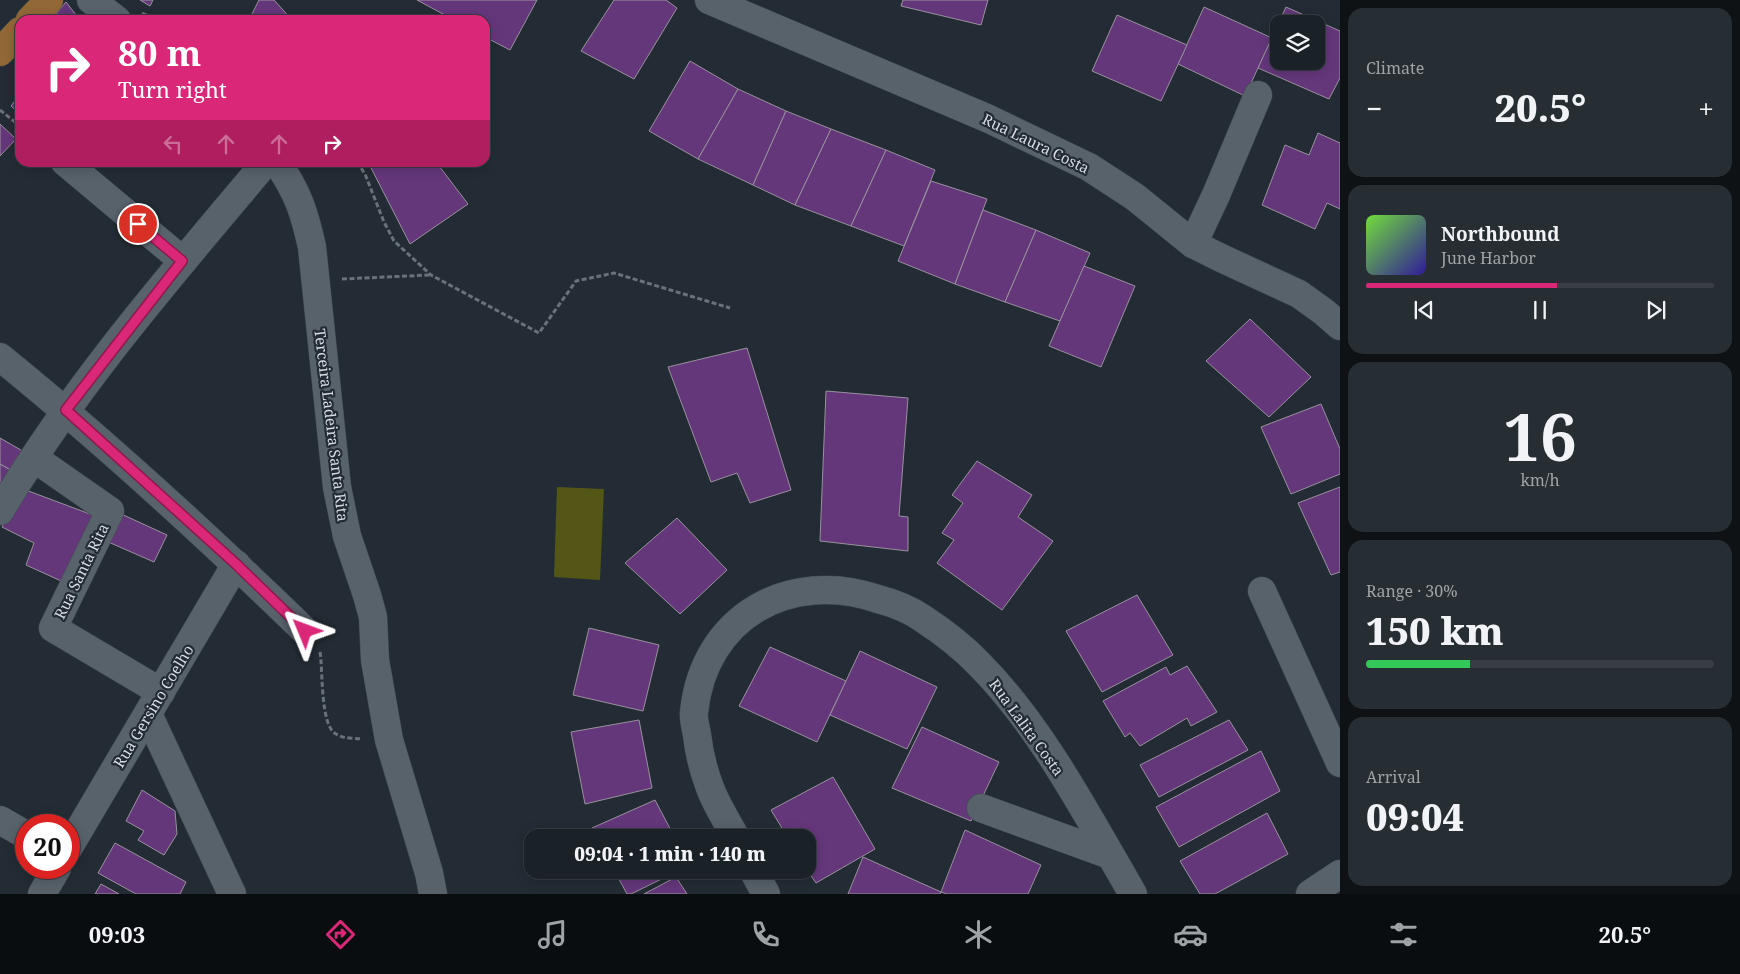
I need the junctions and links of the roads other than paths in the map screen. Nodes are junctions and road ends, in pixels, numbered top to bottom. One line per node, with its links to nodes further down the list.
1 (49, 0): 4 (main road)
2 (91, 0): 5 (street)
3 (709, 0): 12 (street, Rua Laura Costa)
4 (35, 15)
5 (110, 15)
6 (15, 36): 7 (main road)
7 (0, 52)
8 (1258, 94): 12 (street)
9 (71, 167): 13 (street)
10 (262, 167): 13 (street)
11 (280, 167): 35 (street, Terceira Ladeira Santa Rita)
12 (1193, 244): 14 (street, Rua Laura Costa)
13 (182, 261): 16 (street)
14 (1340, 326)
15 (0, 357): 16 (street)
16 (66, 410): 17 (street); 19 (street)
17 (34, 458): 18 (street); 22 (street, Rua Santa Rita)
18 (0, 511)
19 (236, 564): 21 (street); 22 (street, Rua Gersino Coelho)
20 (1262, 591): 23 (street)
21 (305, 631)
22 (155, 703): 27 (street, Rua Gersino Coelho); 34 (street)
23 (1340, 762)
24 (981, 808): 29 (street)
25 (0, 820): 26 (street)
26 (15, 829)
27 (80, 829)
28 (731, 829): 29 (street, Rua Lalita Costa)
29 (1110, 855): 37 (street, Rua Lalita Costa)
30 (1340, 874): 38 (street)
31 (51, 879): 33 (street)
32 (758, 879): 36 (street)
33 (42, 894)
34 (232, 894)
35 (433, 894)
36 (766, 894)
37 (1133, 894)
38 (1310, 894)

